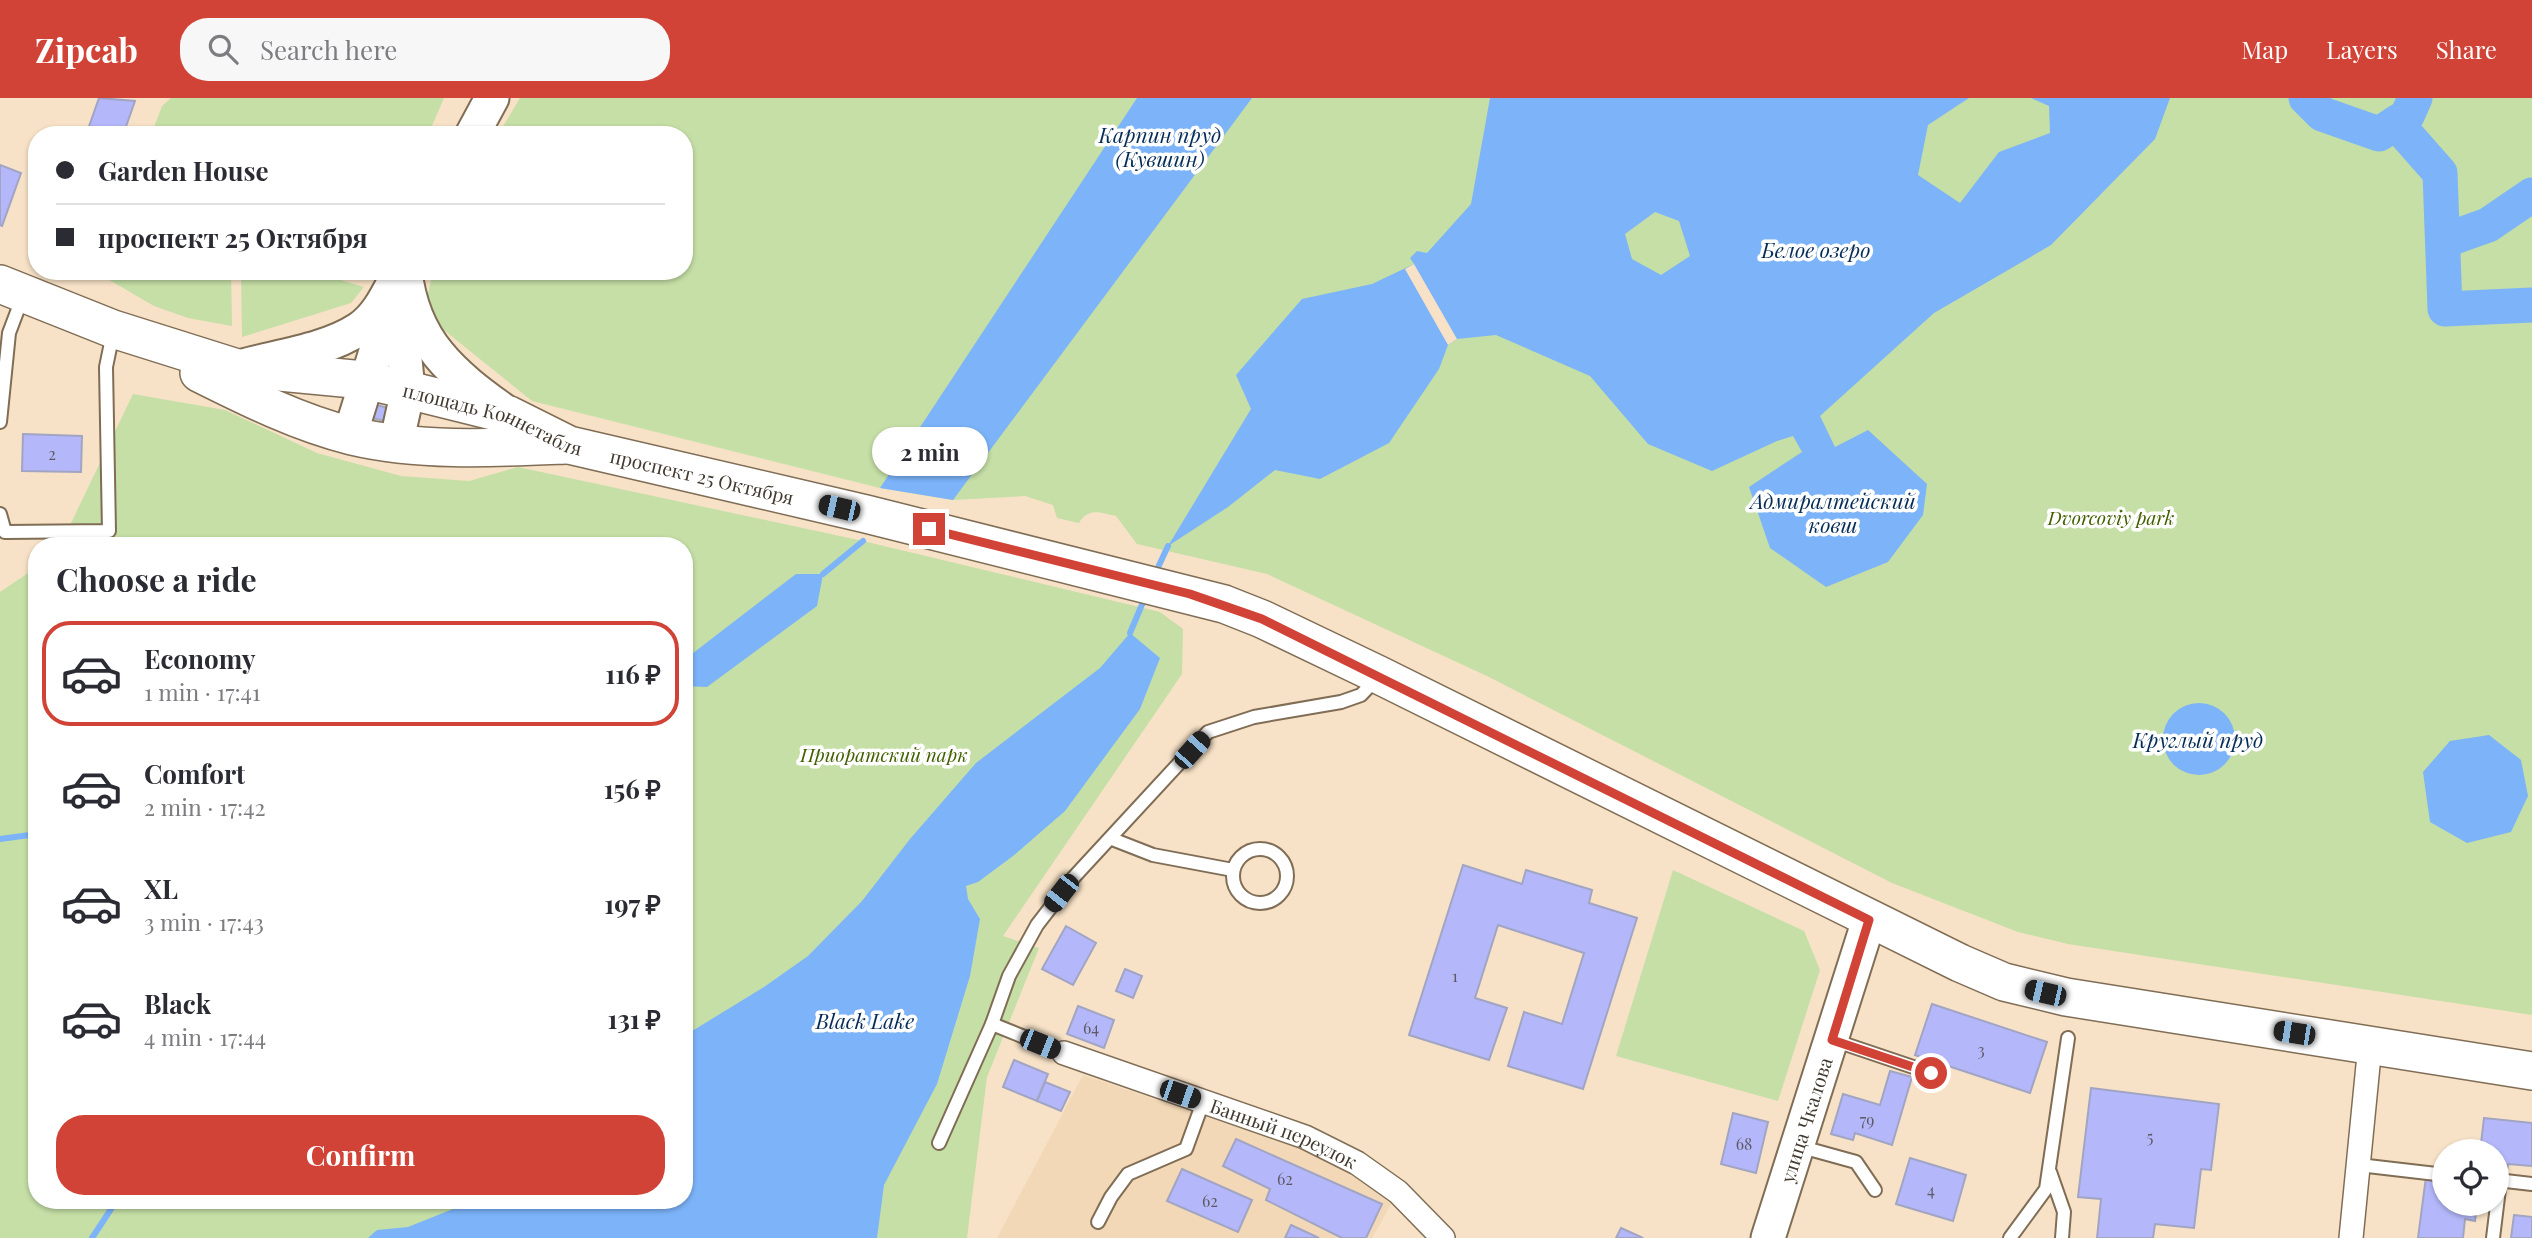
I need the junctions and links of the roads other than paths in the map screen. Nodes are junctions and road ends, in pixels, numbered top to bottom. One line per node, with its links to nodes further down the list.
1 (492, 98): 2 (main road)
2 (477, 126)
3 (397, 280): 9 (main road)
4 (400, 280): 10 (main road)
5 (403, 280): 11 (main road)
6 (405, 280): 12 (main road)
7 (12, 288): 8 (main road); 13 (lane)
8 (113, 329): 9 (main road, площадь Коннетабля); 14 (main road, площадь Коннетабля); 17 (lane)
9 (237, 368): 10 (main road, площадь Коннетабля)
10 (364, 380): 11 (main road, площадь Коннетабля); 14 (main road)
11 (408, 390): 12 (main road, площадь Коннетабля); 15 (main road)
12 (509, 415): 16 (main road, площадь Коннетабля)
13 (0, 422)
14 (350, 435): 15 (main road, площадь Коннетабля)
15 (396, 444): 16 (main road, площадь Коннетабля)
16 (569, 445): 18 (main road, проспект 25 Октября)
17 (0, 514)
18 (1380, 675): 19 (lane); 21 (main road, проспект 25 Октября)
19 (1112, 839): 20 (lane); 22 (lane)
20 (1233, 870): 20 (lane)
21 (1869, 920): 24 (main road, улица Чкалова); 25 (main road, проспект 25 Октября)
22 (992, 1024): 26 (lane); 30 (lane)
23 (2068, 1038): 33 (lane)
24 (1832, 1040): 28 (lane); 31 (main road, улица Чкалова)
25 (2371, 1045): 27 (main road, проспект 25 Октября); 32 (street)
26 (1064, 1053): 29 (street, Банный переулок)
27 (2532, 1071)
28 (1931, 1073)
29 (1203, 1102): 39 (lane); 40 (street, Банный переулок)
30 (939, 1143)
31 (1797, 1146): 37 (lane); 41 (main road, улица Чкалова)
32 (2359, 1165): 34 (lane); 44 (street)
33 (2050, 1171): 42 (lane); 43 (lane)
34 (2432, 1173)
35 (2509, 1182): 36 (lane)
36 (2532, 1184)
37 (1875, 1190)
38 (2495, 1216): 45 (lane)
39 (1098, 1222)
40 (1443, 1238)
41 (1768, 1238)
42 (2010, 1238)
43 (2062, 1238)
44 (2351, 1238)
45 (2493, 1238)

